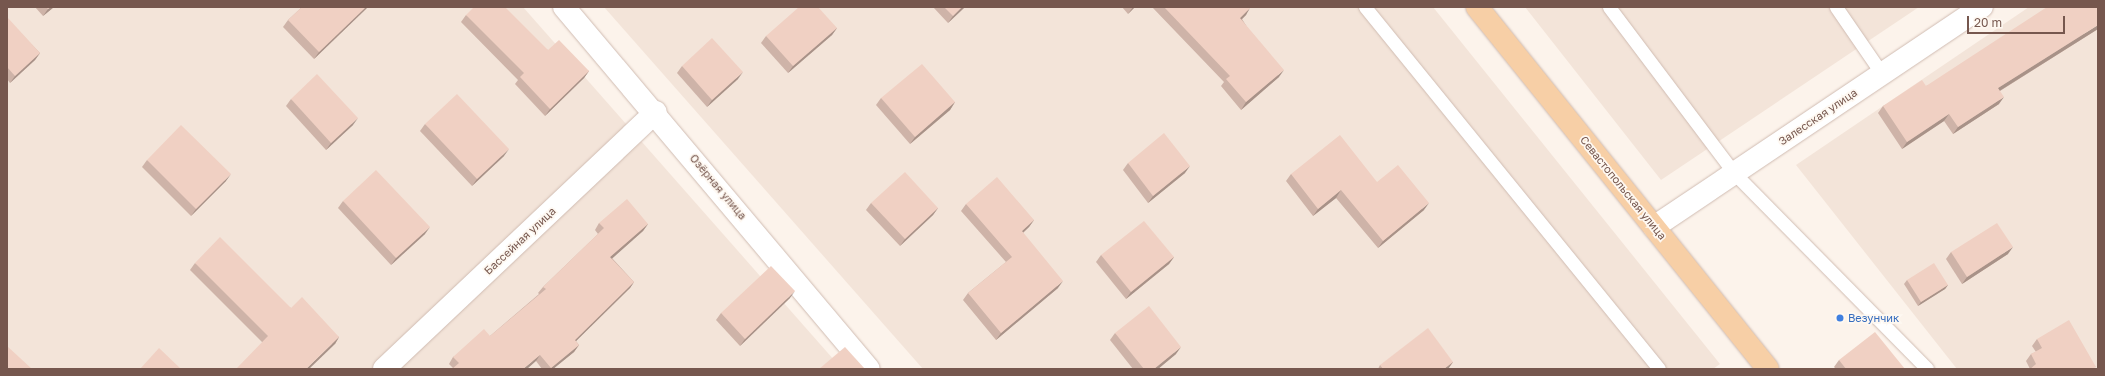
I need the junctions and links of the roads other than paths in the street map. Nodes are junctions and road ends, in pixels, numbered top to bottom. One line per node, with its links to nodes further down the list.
1 (564, 7): 8 (street, Озёрная улица)
2 (1365, 7): 13 (lane)
3 (1477, 7): 10 (main road, Севастопольская улица)
4 (1609, 7): 9 (lane)
5 (1836, 7): 7 (lane)
6 (1982, 7): 7 (street, Залесская улица)
7 (1882, 74): 9 (street, Залесская улица)
8 (656, 112): 11 (street, Бассейная улица); 12 (street, Озёрная улица)
9 (1734, 173): 10 (street, Залесская улица); 15 (lane)
10 (1654, 227): 14 (main road, Севастопольская улица)
11 (384, 369)
12 (869, 369)
13 (1659, 369)
14 (1768, 369)
15 (1927, 369)

